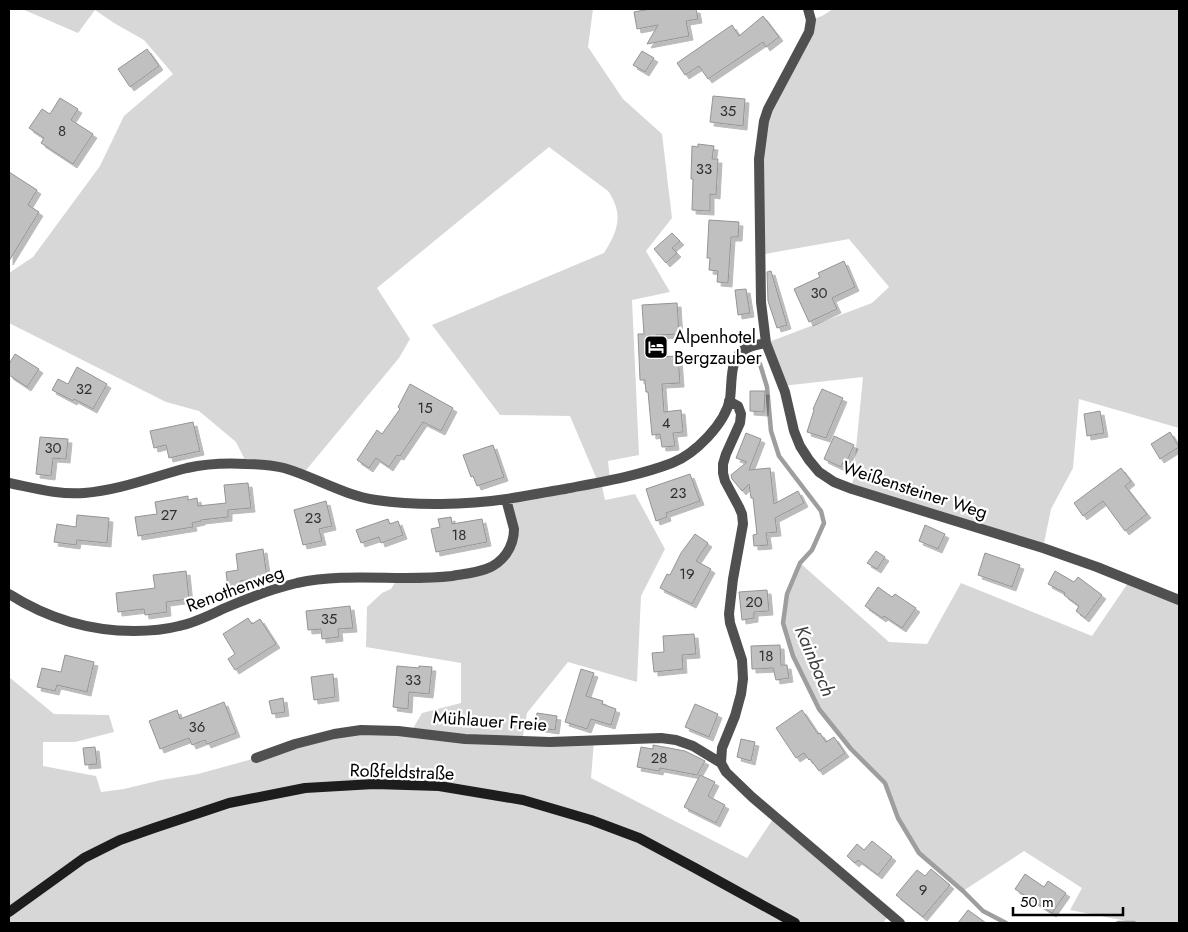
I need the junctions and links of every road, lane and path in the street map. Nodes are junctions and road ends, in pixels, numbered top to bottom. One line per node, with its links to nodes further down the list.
1 (808, 9): 2 (street, Weißensteiner Weg)
2 (766, 343): 3 (street); 7 (street, Weißensteiner Weg)
3 (729, 401): 5 (street); 9 (street)
4 (9, 483): 5 (street)
5 (506, 499): 6 (street, Renothenweg)
6 (9, 594)
7 (1179, 600)
8 (256, 758): 9 (street, Mühlauer Freie)
9 (721, 764): 12 (street, Mühlauer Freie)
10 (9, 912): 11 (main road, Roßfeldstraße)
11 (795, 923)
12 (900, 923)

